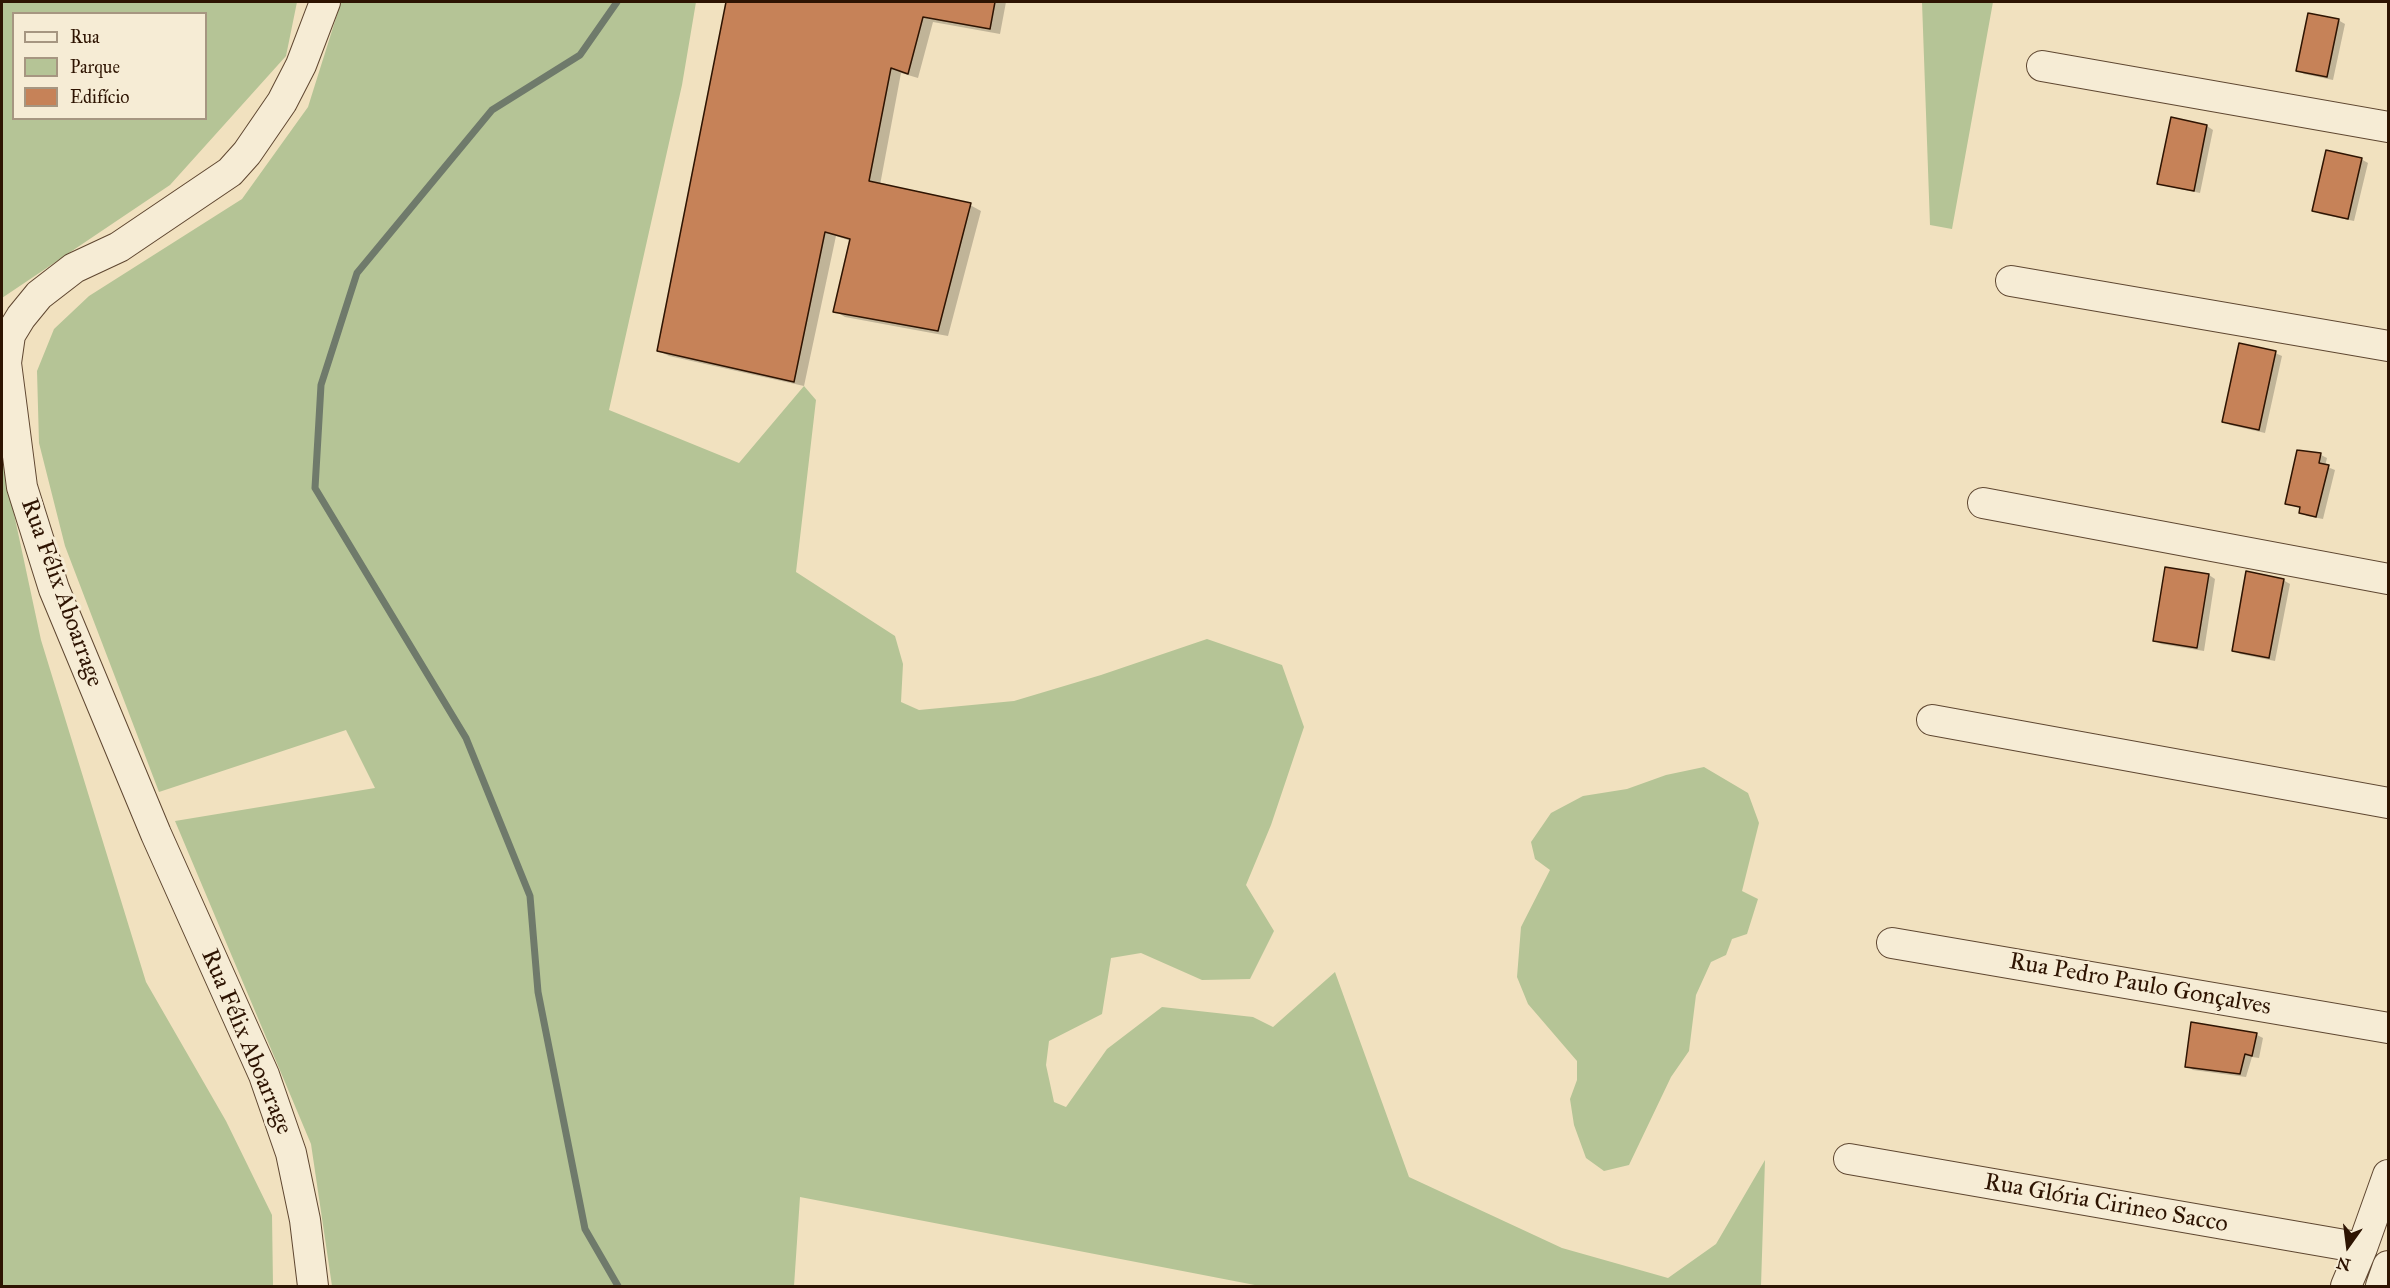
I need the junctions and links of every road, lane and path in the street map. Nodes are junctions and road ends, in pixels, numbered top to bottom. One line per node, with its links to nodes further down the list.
1 (326, 2): 16 (street, Rua Félix Aboarrage)
2 (2042, 66): 3 (street)
3 (2388, 127)
4 (2011, 281): 5 (street)
5 (2388, 346)
6 (1983, 504): 7 (street)
7 (2388, 579)
8 (1932, 720): 9 (street)
9 (2388, 803)
10 (1892, 943): 11 (street, Rua Pedro Paulo Gonçalves)
11 (2388, 1028)
12 (1849, 1159): 14 (street, Rua Glória Cirineo Sacco)
13 (2388, 1175): 14 (street)
14 (2362, 1248): 17 (street)
15 (2388, 1266): 18 (street)
16 (313, 1287)
17 (2346, 1287)
18 (2381, 1287)

